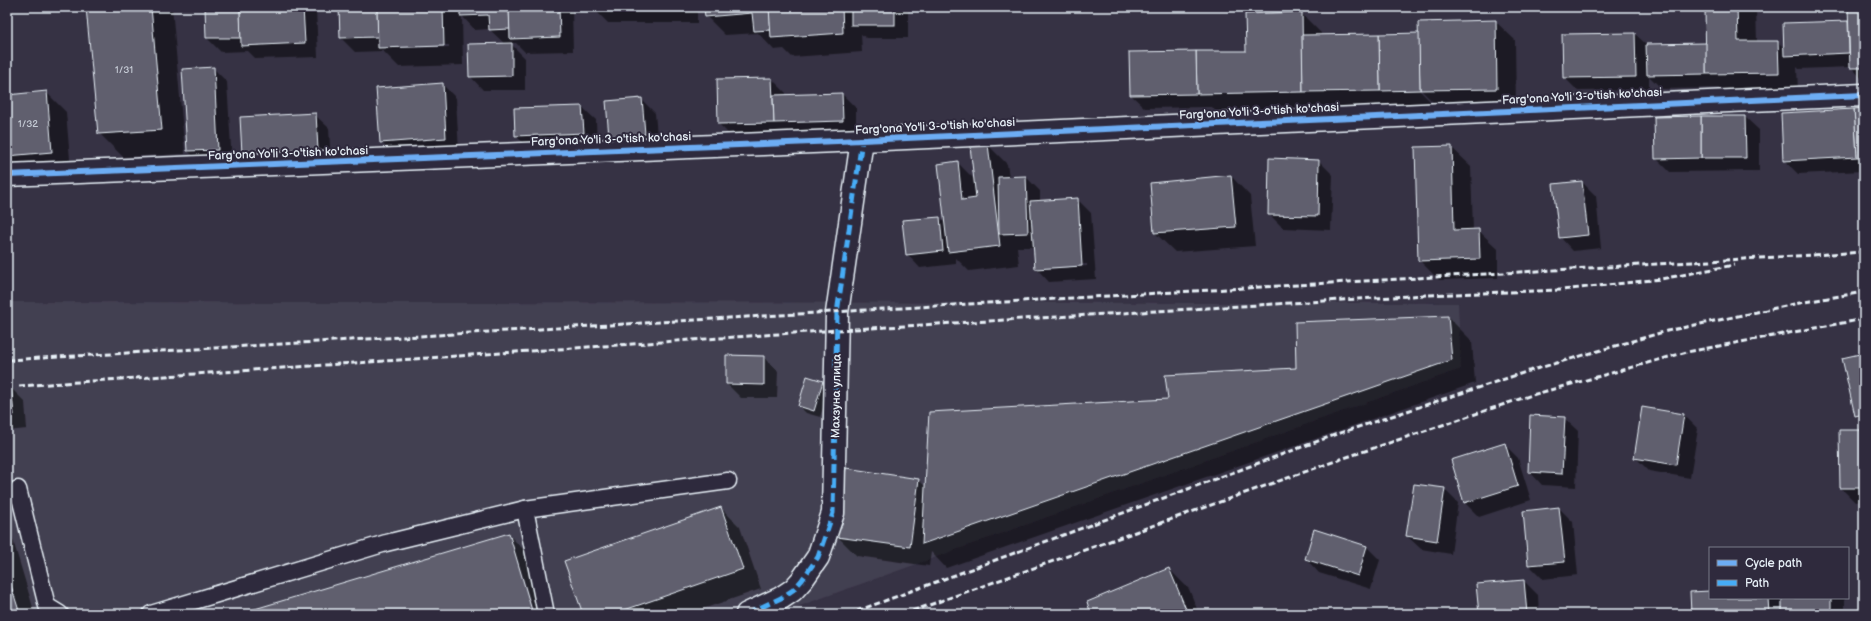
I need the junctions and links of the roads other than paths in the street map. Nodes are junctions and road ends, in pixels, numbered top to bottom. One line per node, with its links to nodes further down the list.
1 (1864, 95): 2 (street, Farg'ona Yo'li 3-o'tish ko'chasi)
2 (862, 140): 3 (street, Farg'ona Yo'li 3-o'tish ko'chasi); 10 (street, Махзуна улица)
3 (7, 175)
4 (728, 481): 6 (lane)
5 (18, 489): 7 (lane)
6 (525, 509): 8 (lane); 9 (lane)
7 (60, 614)
8 (151, 614)
9 (546, 614)
10 (747, 614)

